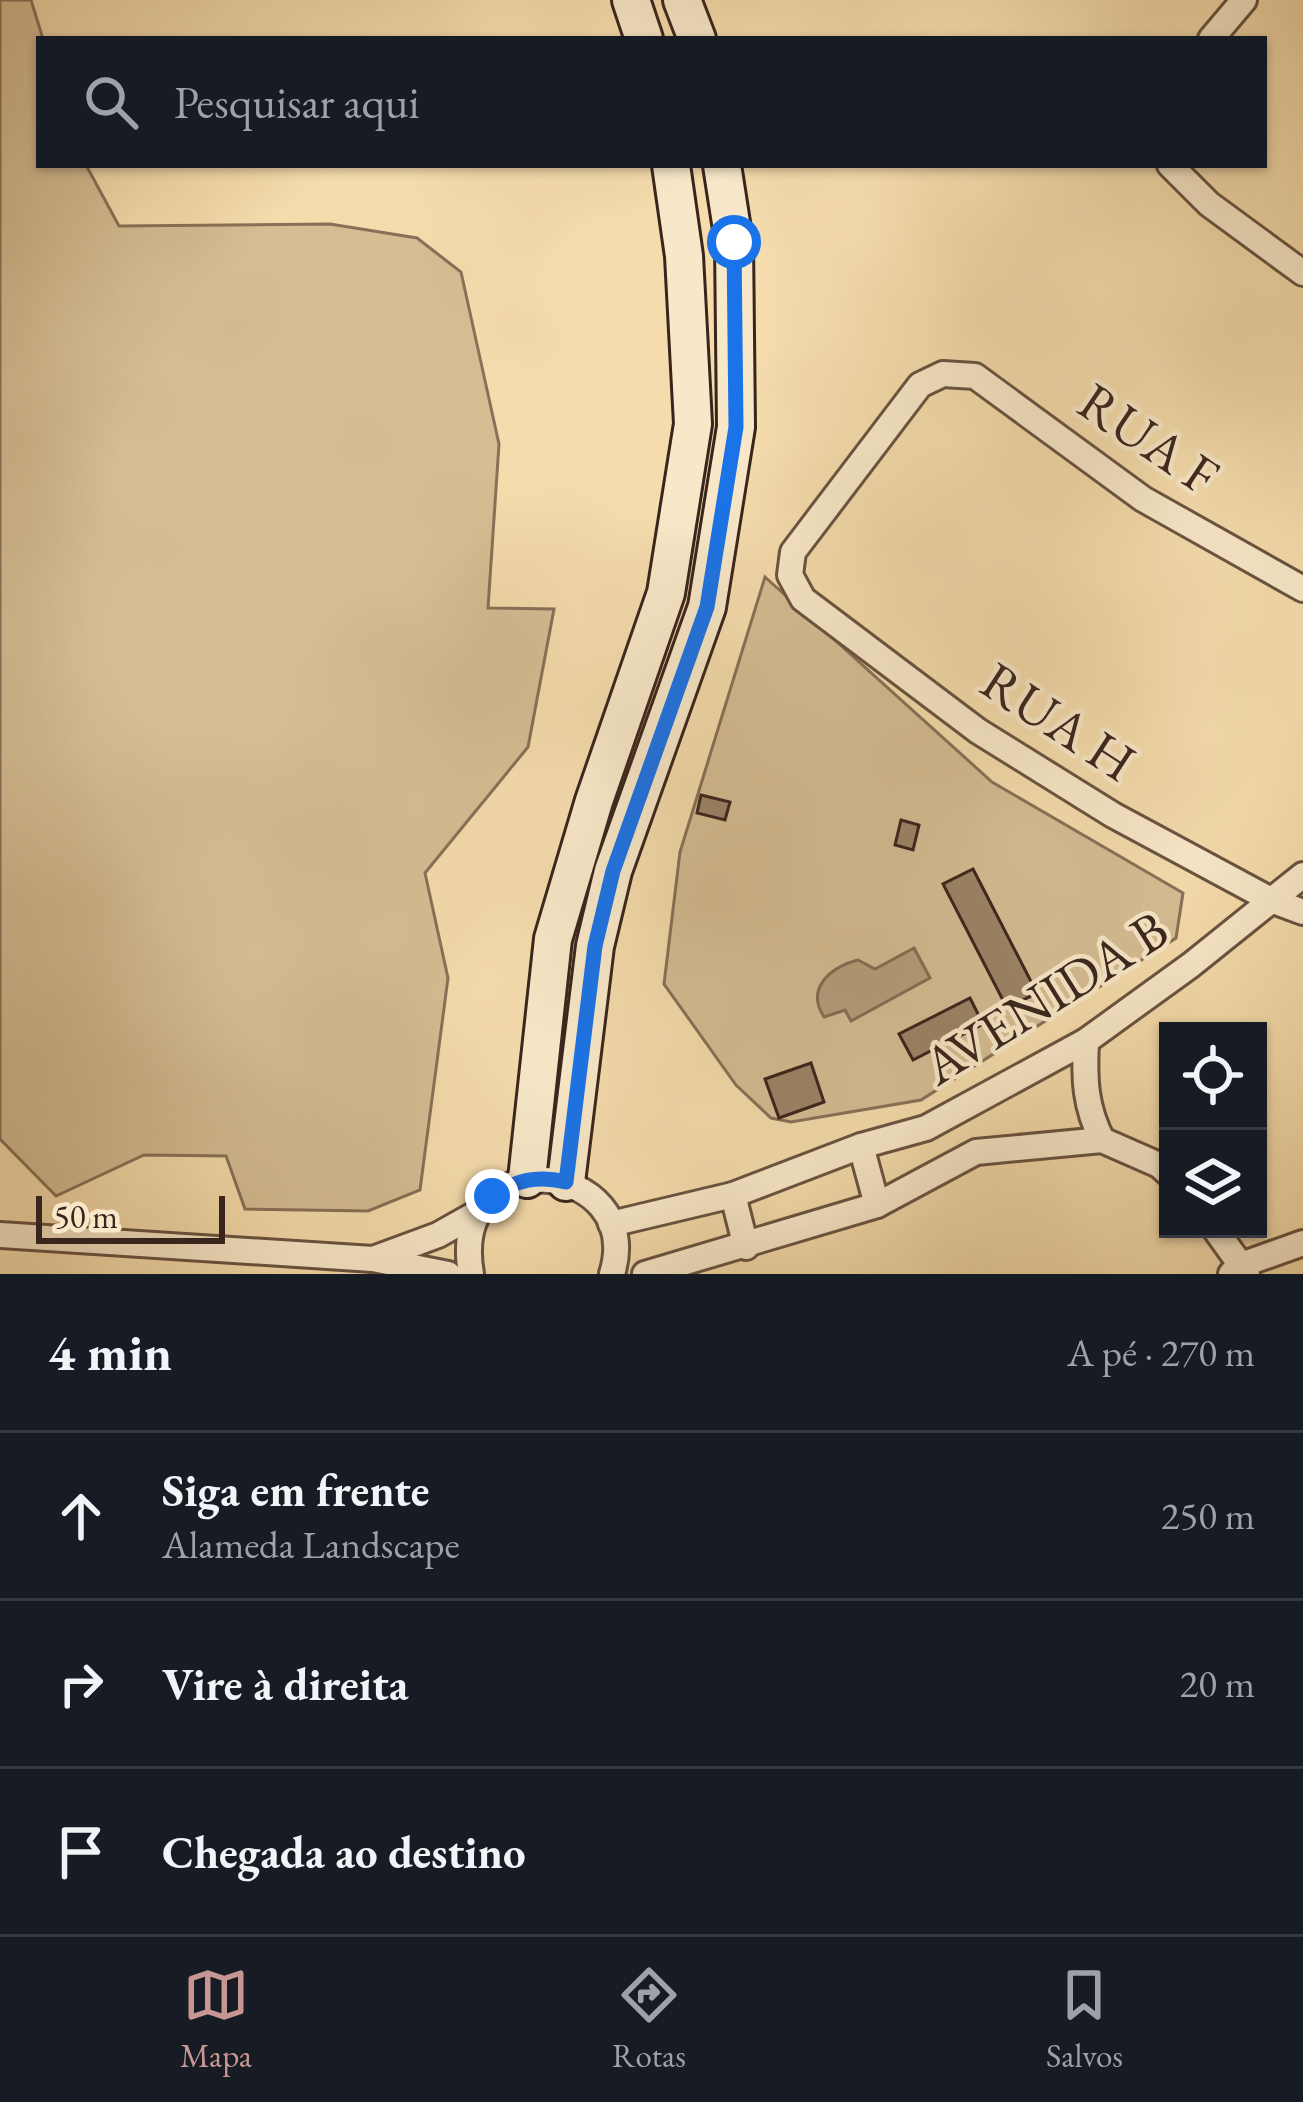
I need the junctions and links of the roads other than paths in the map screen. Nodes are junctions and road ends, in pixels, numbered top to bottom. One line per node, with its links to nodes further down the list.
1 (631, 0): 4 (street)
2 (682, 0): 5 (street)
3 (1244, 0): 6 (street)
4 (643, 36)
5 (697, 36)
6 (1214, 36)
7 (671, 168): 20 (street)
8 (722, 168): 21 (street)
9 (1173, 168): 10 (street)
10 (1303, 273)
11 (943, 374): 12 (street, RUA F); 14 (street, RUA H)
12 (1303, 590)
13 (1303, 875): 14 (street, AVENIDA B)
14 (1271, 900): 15 (street, RUA H); 16 (street, AVENIDA B)
15 (1303, 912)
16 (1086, 1041): 17 (street); 18 (street, AVENIDA B)
17 (1102, 1140): 19 (street, AVENIDA B); 23 (street, AVENIDA B)
18 (861, 1146): 22 (street, AVENIDA B); 23 (street)
19 (1159, 1165)
20 (526, 1179): 21 (street); 24 (street)
21 (566, 1182): 25 (street)
22 (734, 1195): 25 (street, AVENIDA B); 29 (street)
23 (878, 1205): 29 (street, AVENIDA B)
24 (479, 1211): 30 (street); 33 (street)
25 (610, 1224): 34 (street)
26 (0, 1235): 30 (street)
27 (1220, 1238): 31 (street)
28 (1303, 1243): 31 (street)
29 (746, 1246): 35 (street, AVENIDA B)
30 (374, 1259): 32 (street)
31 (1240, 1271)
32 (448, 1274)
33 (471, 1274)
34 (612, 1274)
35 (645, 1274)

